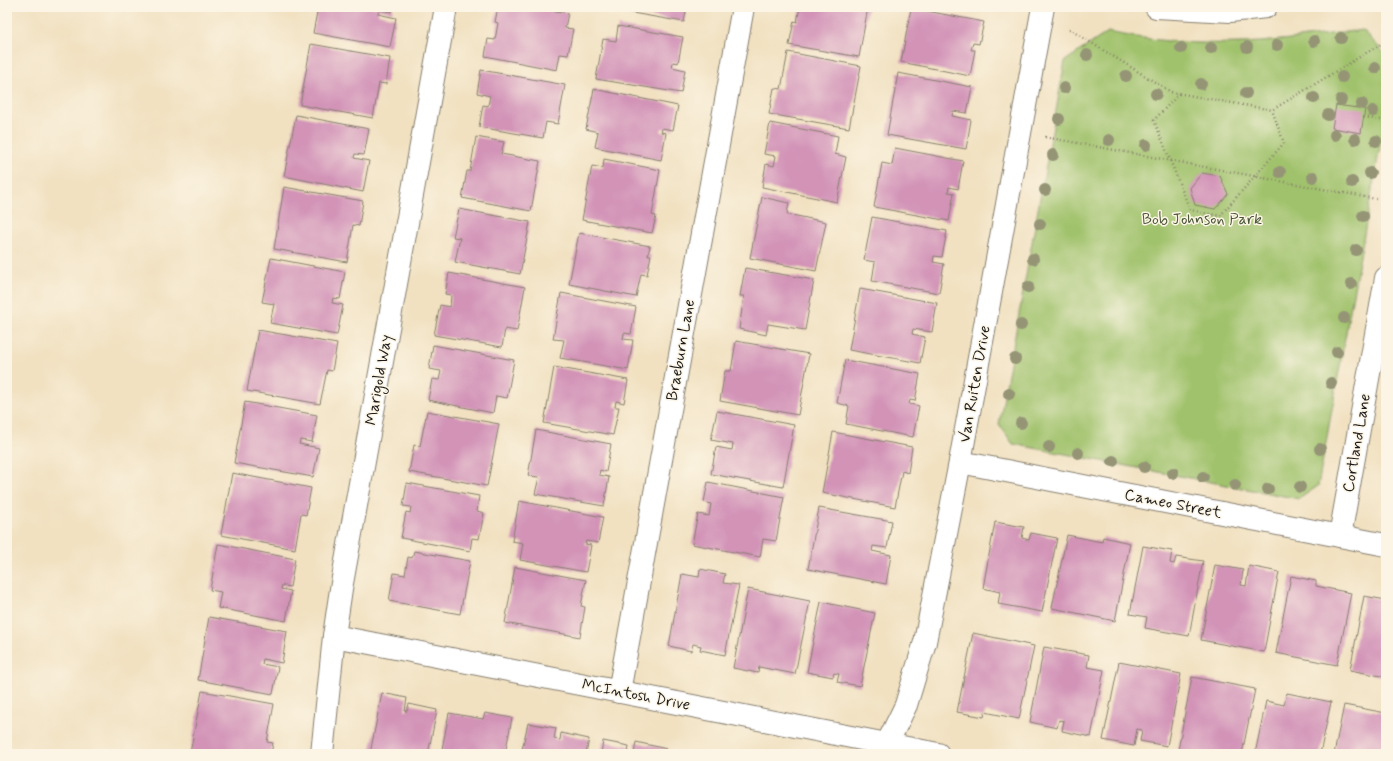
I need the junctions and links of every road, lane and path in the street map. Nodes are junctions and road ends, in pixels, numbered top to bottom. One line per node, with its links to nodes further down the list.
1 (446, 7): 20 (street, Marigold Way)
2 (743, 7): 21 (street, Braeburn Lane)
3 (1043, 7): 17 (street, Van Ruiten Drive)
4 (1156, 7): 5 (street)
5 (1266, 7)
6 (1069, 29): 8 (path)
7 (1386, 41): 9 (path)
8 (1180, 94): 9 (path); 13 (path)
9 (1272, 110): 14 (path)
10 (1364, 117): 11 (path)
11 (1386, 121)
12 (1045, 137): 13 (path)
13 (1170, 161): 14 (path); 14 (path)
14 (1254, 177): 15 (path)
15 (1376, 199)
16 (1386, 278): 18 (street, Cortland Lane)
17 (960, 462): 18 (street, Cameo Street); 22 (street, Van Ruiten Drive)
18 (1340, 536): 19 (street, Cameo Street)
19 (1386, 545)
20 (334, 636): 21 (street, McIntosh Drive); 23 (street, Marigold Way)
21 (620, 692): 22 (street, McIntosh Drive)
22 (885, 749): 24 (street, McIntosh Drive)
23 (322, 754)
24 (938, 754)

